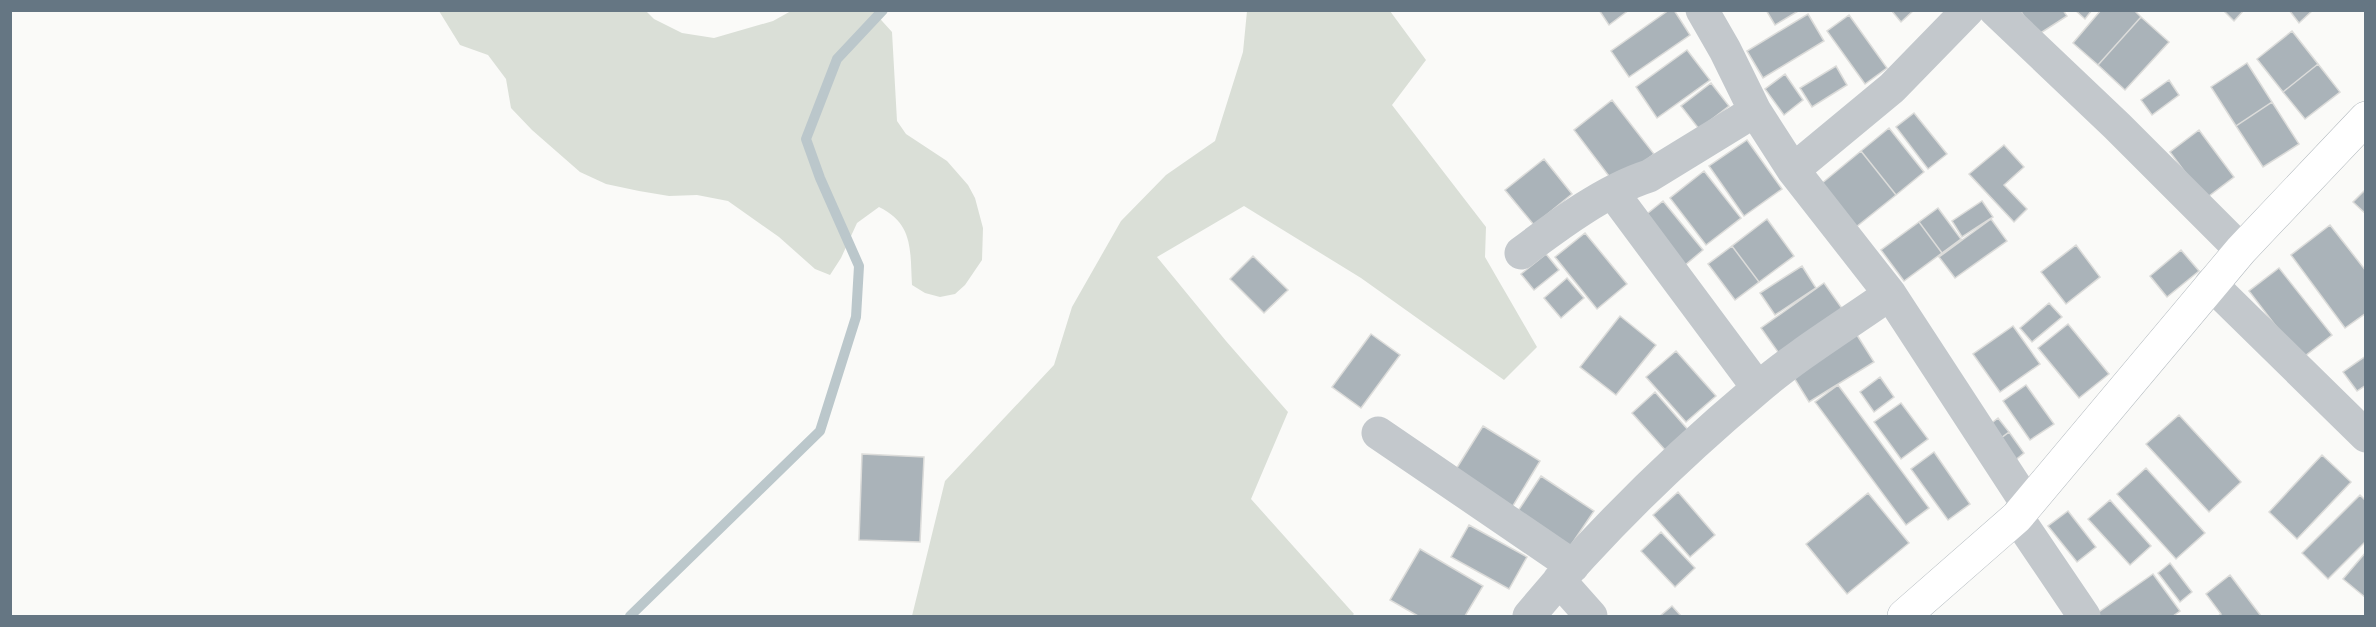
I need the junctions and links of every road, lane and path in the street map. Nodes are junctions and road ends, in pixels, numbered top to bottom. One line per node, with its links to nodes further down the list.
1 (1702, 10): 4 (street)
2 (1968, 10): 6 (street)
3 (1995, 10): 8 (street)
4 (1755, 111): 6 (street); 7 (street)
5 (2366, 118): 8 (street)
6 (1793, 170): 11 (street)
7 (1614, 193): 9 (street); 12 (street)
8 (2241, 250): 10 (street)
9 (1521, 253)
10 (2211, 284): 14 (street); 15 (street)
11 (1890, 294): 12 (street); 15 (street)
12 (1758, 388): 16 (street)
13 (1378, 433): 16 (street)
14 (2366, 436)
15 (2022, 511): 19 (street); 20 (street)
16 (1566, 573): 17 (street); 18 (street)
17 (1529, 616)
18 (1591, 616)
19 (1904, 616)
20 (2084, 616)

